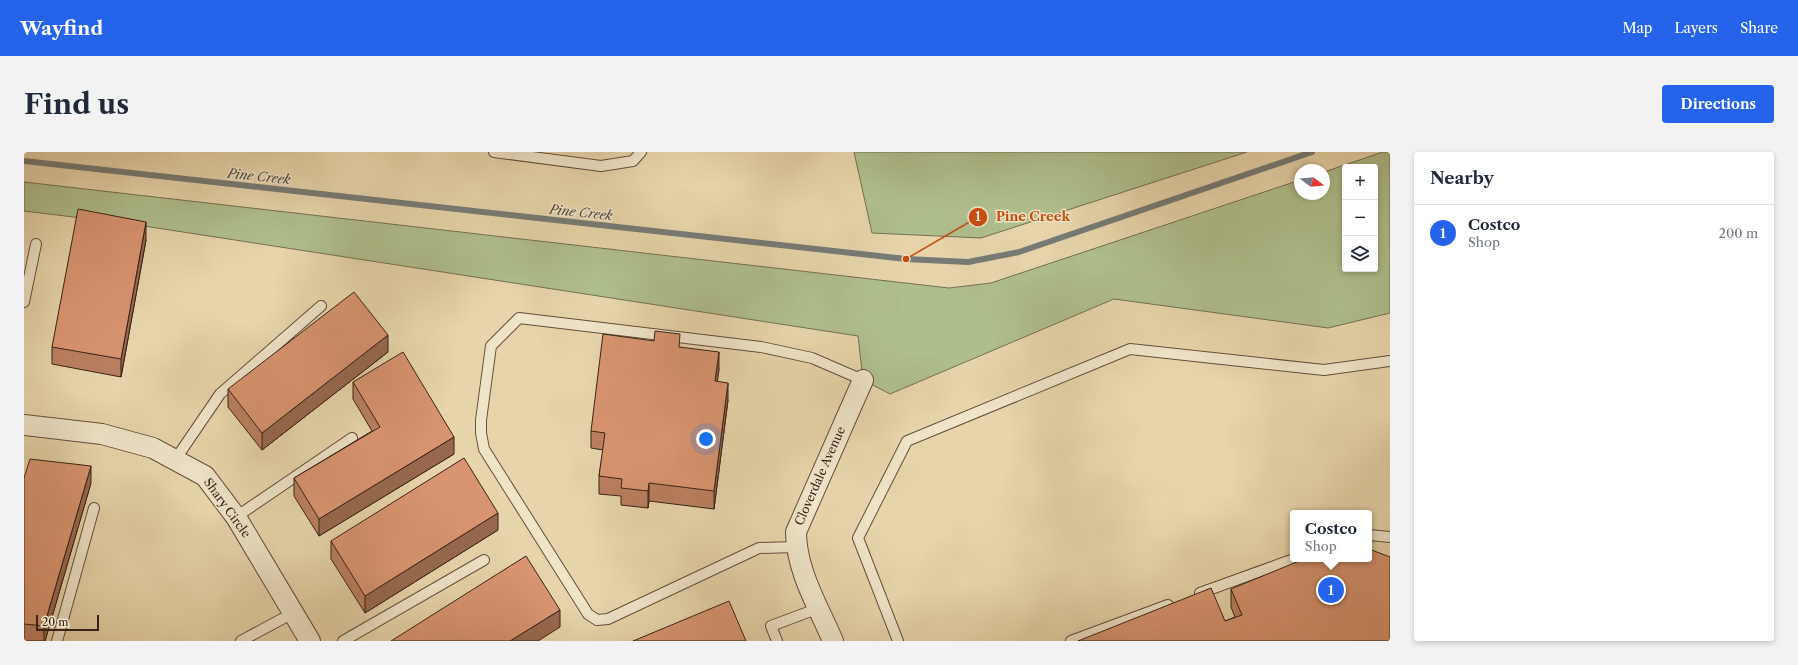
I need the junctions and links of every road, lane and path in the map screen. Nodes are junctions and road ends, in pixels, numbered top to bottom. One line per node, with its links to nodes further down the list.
1 (494, 152): 3 (lane)
2 (641, 152): 3 (lane)
3 (516, 153)
4 (36, 244): 5 (lane)
5 (24, 302)
6 (320, 306): 11 (lane)
7 (1390, 361): 29 (lane)
8 (863, 380): 16 (street, Cloverdale Avenue); 16 (lane)
9 (24, 425): 11 (street, Shary Circle)
10 (352, 438): 13 (lane)
11 (175, 460): 13 (street, Shary Circle)
12 (94, 508): 23 (lane)
13 (236, 517): 22 (street, Shary Circle)
14 (1372, 535): 15 (lane)
15 (1390, 537)
16 (796, 547): 21 (street, Cloverdale Avenue)
17 (484, 560): 26 (lane)
18 (1290, 560): 19 (lane)
19 (1188, 598)
20 (1174, 603): 30 (lane)
21 (819, 608): 27 (lane); 28 (street, Cloverdale Avenue)
22 (293, 613): 24 (lane); 25 (street, Shary Circle)
23 (57, 641)
24 (241, 641)
25 (310, 641)
26 (343, 641)
27 (778, 641)
28 (832, 641)
29 (898, 641)
30 (1071, 641)

